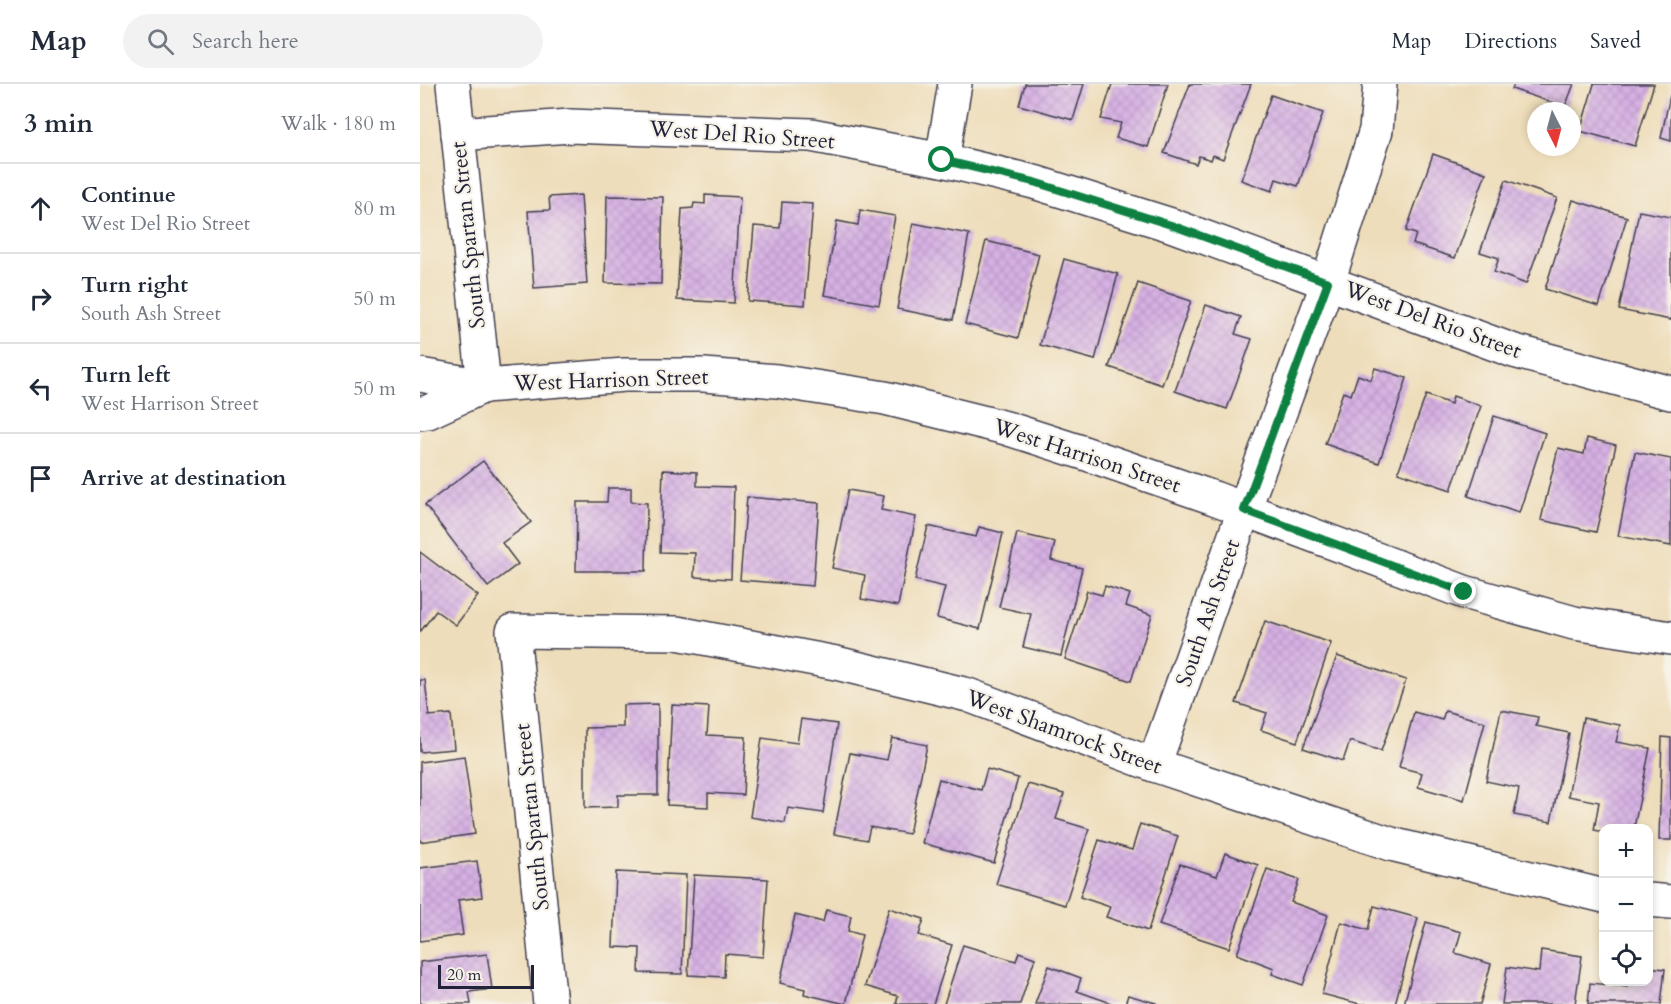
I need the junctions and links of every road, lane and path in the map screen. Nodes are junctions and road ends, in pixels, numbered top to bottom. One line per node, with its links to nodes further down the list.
1 (453, 84): 4 (street, South Spartan Street)
2 (955, 84): 5 (street)
3 (1380, 84): 6 (street, South Ash Street)
4 (458, 134): 5 (street, West Del Rio Street); 8 (street, South Spartan Street)
5 (942, 160): 6 (street, West Del Rio Street)
6 (1328, 282): 9 (street, West Del Rio Street); 11 (street, South Ash Street)
7 (420, 375): 8 (street, West Harrison Street)
8 (484, 386): 10 (street, West Harrison Street); 11 (street, West Harrison Street)
9 (1671, 393)
10 (420, 413)
11 (1244, 510): 13 (street, West Harrison Street); 14 (street, South Ash Street)
12 (513, 631): 14 (street, West Shamrock Street); 18 (street, South Spartan Street)
13 (1671, 638)
14 (1154, 765): 15 (street, West Shamrock Street)
15 (1599, 895)
16 (1653, 900): 17 (street)
17 (1671, 902)
18 (550, 1004)

